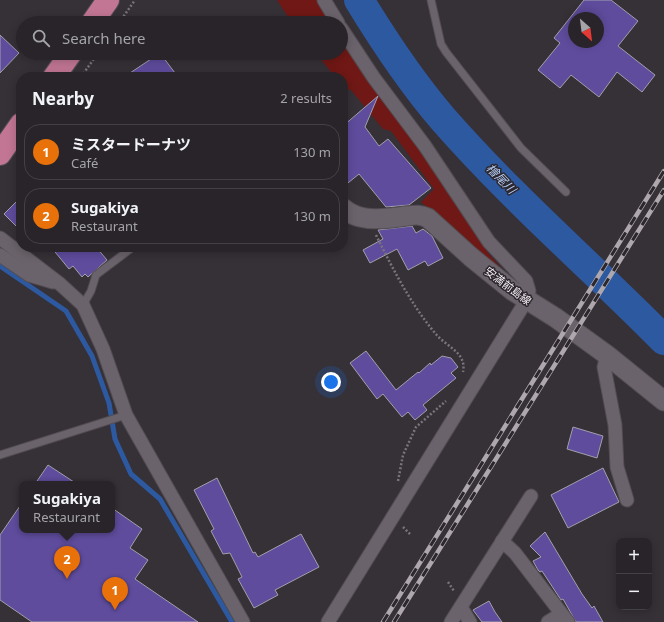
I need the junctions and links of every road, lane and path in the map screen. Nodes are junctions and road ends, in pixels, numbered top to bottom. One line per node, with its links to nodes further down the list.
1 (108, 0): 5 (highway)
2 (135, 0): 6 (path)
3 (324, 0): 7 (street)
4 (431, 0): 15 (lane)
5 (97, 16)
6 (124, 16)
7 (334, 16)
8 (348, 39): 24 (street)
9 (66, 60): 11 (highway)
10 (93, 60): 12 (path)
11 (58, 72)
12 (85, 72)
13 (14, 133): 14 (highway)
14 (0, 154)
15 (566, 192)
16 (348, 213): 17 (main road, 安満前島線)
17 (367, 219): 24 (main road, 安満前島線); 27 (path)
18 (0, 238): 19 (street)
19 (16, 250)
20 (18, 252): 23 (street)
21 (126, 252): 25 (lane)
22 (0, 255): 23 (street)
23 (60, 284): 25 (street)
24 (526, 301): 26 (main road, 安満前島線); 33 (street)
25 (83, 305): 30 (street)
26 (607, 355): 29 (main road, 安満前島線); 34 (street)
27 (462, 378)
28 (451, 397): 33 (path)
29 (664, 402)
30 (124, 416): 31 (lane); 38 (street)
31 (0, 455)
32 (531, 496): 35 (street)
33 (405, 498): 39 (street)
34 (628, 500)
35 (502, 541): 36 (street); 37 (street)
36 (461, 607): 40 (street); 41 (street)
37 (564, 618): 42 (street)
38 (243, 622)
39 (328, 622)
40 (451, 622)
41 (470, 622)
42 (548, 622)

